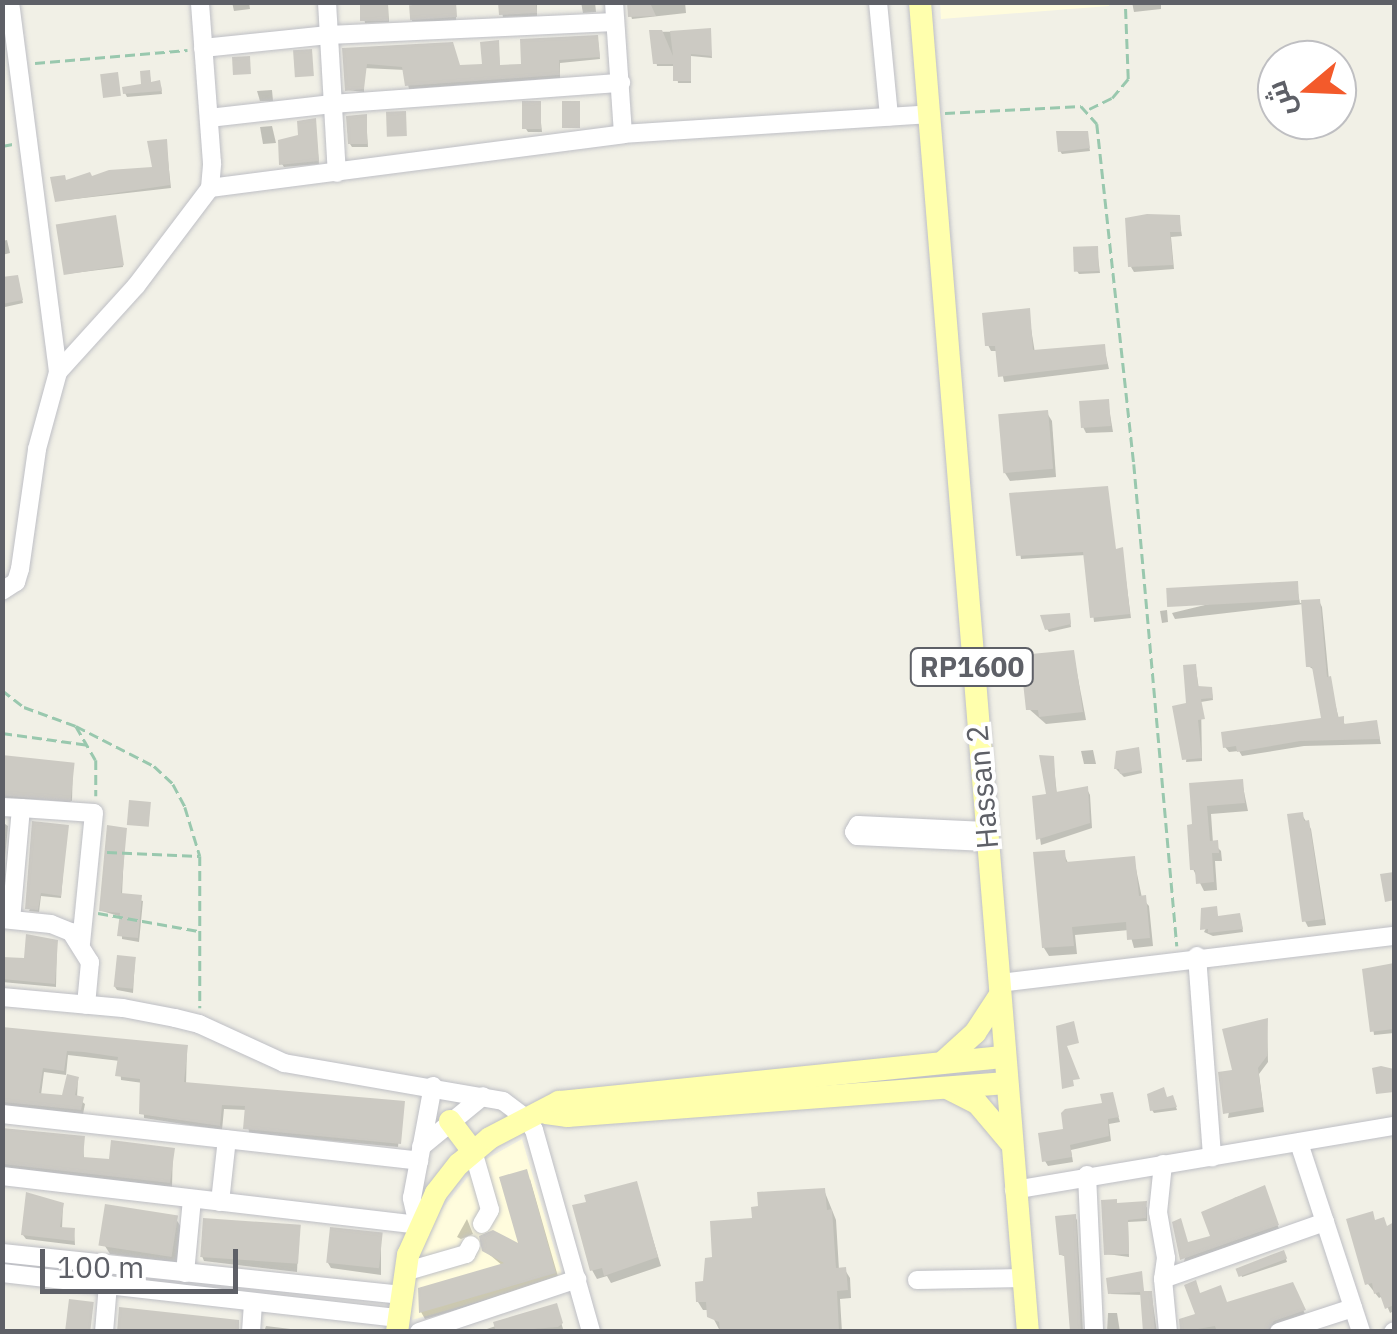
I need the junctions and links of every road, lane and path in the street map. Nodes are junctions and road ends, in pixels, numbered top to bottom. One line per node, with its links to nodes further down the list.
1 (10, 2): 10 (street)
2 (200, 2): 9 (street)
3 (327, 2): 8 (street)
4 (878, 2): 15 (street)
5 (920, 2): 14 (main road, Hassan 2 / RP1600)
6 (1125, 2): 13 (path)
7 (615, 12): 8 (street); 11 (street)
8 (328, 36): 9 (street); 12 (street)
9 (203, 48): 10 (path); 16 (street)
10 (19, 65): 20 (street)
11 (621, 82): 12 (street); 17 (street)
12 (332, 104): 16 (street); 18 (street)
13 (1088, 110): 14 (path); 39 (path)
14 (929, 114): 15 (street); 31 (main road, Hassan 2 / RP1600)
15 (889, 116): 17 (street)
16 (209, 118): 19 (street)
17 (622, 134): 18 (street)
18 (337, 173): 19 (street)
19 (210, 188): 20 (street)
20 (58, 372): 21 (street)
21 (2, 591)
22 (2, 614): 23 (path)
23 (2, 636)
24 (2, 690): 25 (path)
25 (76, 726): 27 (path); 33 (path)
26 (2, 733): 27 (path)
27 (90, 745): 29 (path)
28 (12, 808): 29 (street); 35 (street)
29 (94, 813): 32 (street)
30 (895, 832): 31 (street)
31 (986, 837): 40 (main road, Hassan 2 / RP1600)
32 (92, 850): 33 (path); 34 (street)
33 (200, 856): 36 (path)
34 (84, 911): 36 (path); 38 (street)
35 (7, 919): 38 (street)
36 (200, 931): 43 (path)
37 (1394, 936): 39 (street)
38 (82, 942): 42 (street)
39 (1188, 958): 40 (street); 59 (street)
40 (999, 989): 44 (main road, Hassan 2 / RP1600); 45 (main road)
41 (2, 997): 42 (street)
42 (86, 1005): 43 (street)
43 (200, 1024): 47 (street)
44 (1004, 1057): 45 (main road); 46 (main road, Hassan 2 / RP1600)
45 (942, 1064): 51 (main road)
46 (1006, 1084): 48 (main road); 55 (main road, Hassan 2 / RP1600)
47 (433, 1086): 49 (street); 58 (street)
48 (946, 1088): 51 (main road); 55 (main road)
49 (482, 1096): 51 (street); 52 (street)
50 (2, 1114): 54 (street)
51 (536, 1116): 57 (main road); 74 (street)
52 (450, 1121): 57 (main road); 58 (street)
53 (1394, 1126): 56 (street)
54 (228, 1138): 58 (street); 65 (street)
55 (1011, 1144): 63 (main road, Hassan 2 / RP1600)
56 (1298, 1144): 59 (street); 66 (street)
57 (474, 1151): 67 (street); 68 (main road)
58 (420, 1154): 68 (street)
59 (1212, 1157): 60 (street)
60 (1163, 1164): 62 (street); 75 (street)
61 (2, 1176): 64 (street)
62 (1087, 1176): 63 (street); 86 (street)
63 (1014, 1190): 73 (main road, Hassan 2 / RP1600)
64 (192, 1198): 65 (street); 71 (street)
65 (220, 1202): 68 (street)
66 (1324, 1222): 75 (street); 80 (street)
67 (482, 1224)
68 (418, 1225): 79 (main road)
69 (471, 1246): 79 (street)
70 (2, 1253): 71 (street)
71 (185, 1272): 79 (street)
72 (2, 1273): 77 (street)
73 (1024, 1278): 76 (street); 85 (main road, Hassan 2 / RP1600)
74 (577, 1279): 83 (street); 84 (street)
75 (1163, 1279): 87 (street)
76 (917, 1280)
77 (108, 1284): 78 (street); 81 (street)
78 (252, 1303): 79 (street); 82 (street)
79 (400, 1304)
80 (1354, 1308): 88 (street); 89 (street)
81 (104, 1332)
82 (251, 1332)
83 (419, 1332)
84 (591, 1332)
85 (1028, 1332)
86 (1094, 1332)
87 (1168, 1332)
88 (1279, 1332)
89 (1361, 1332)

